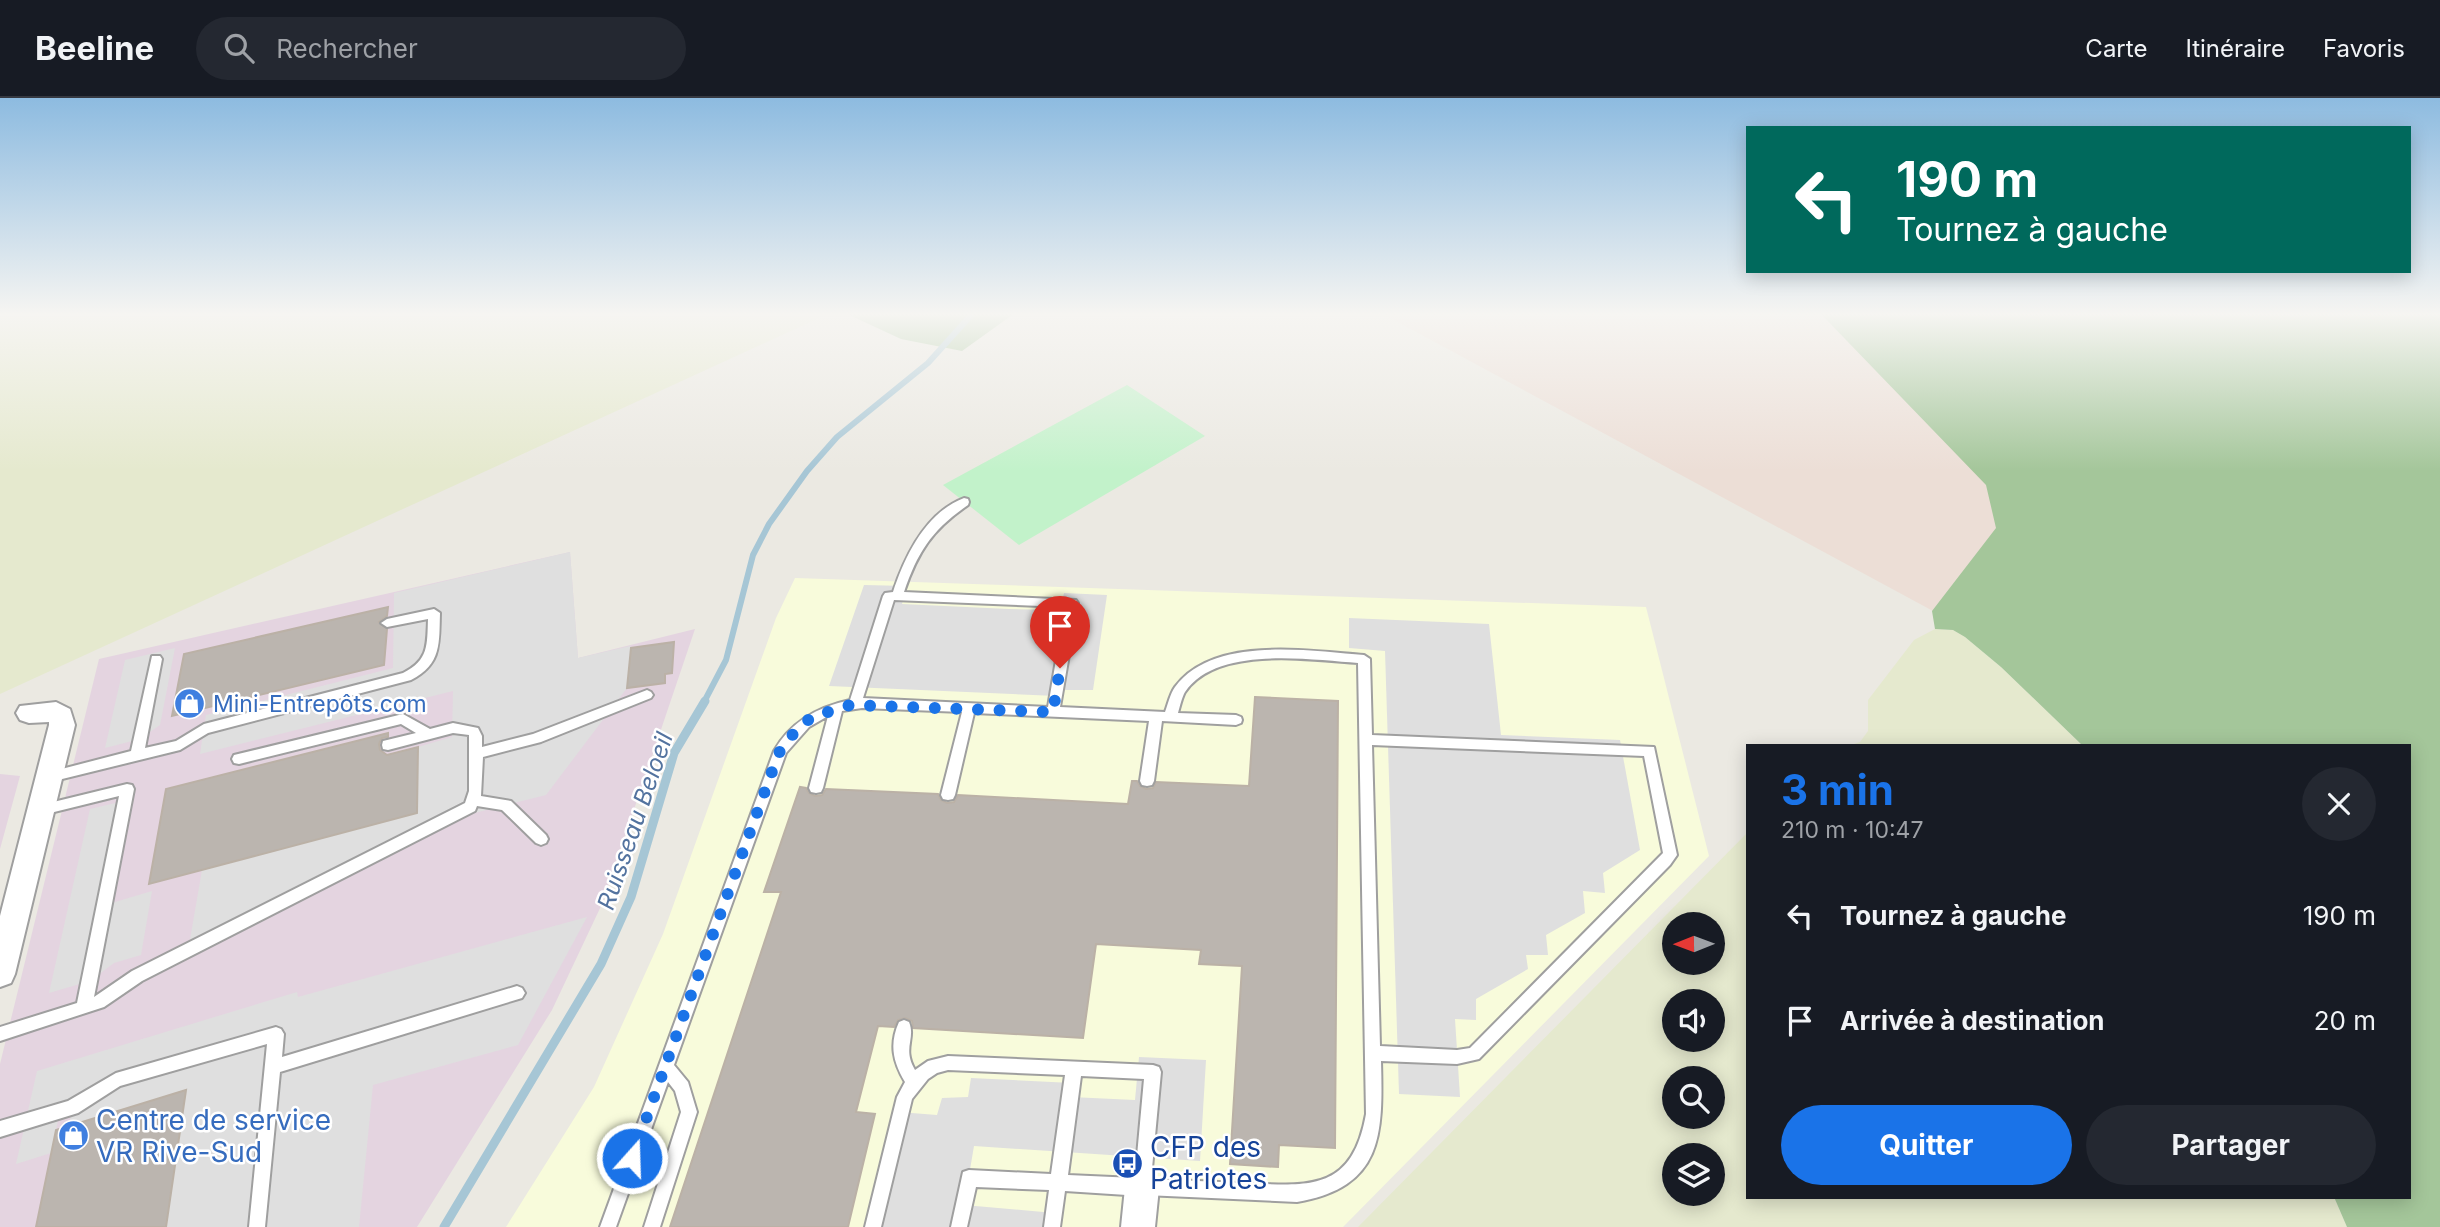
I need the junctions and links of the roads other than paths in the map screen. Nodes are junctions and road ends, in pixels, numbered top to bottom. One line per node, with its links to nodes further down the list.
1 (964, 502): 2 (lane)
2 (897, 596): 6 (lane); 9 (lane)
3 (387, 624): 17 (lane)
4 (156, 659): 17 (lane)
5 (647, 695): 16 (lane)
6 (855, 704): 7 (lane); 8 (lane)
7 (837, 707): 21 (lane); 33 (lane)
8 (970, 708): 9 (lane); 22 (lane)
9 (1053, 712): 11 (lane)
10 (29, 713): 19 (street)
11 (1163, 716): 12 (lane); 14 (lane); 20 (lane)
12 (1236, 719)
13 (428, 734): 15 (lane); 16 (lane); 18 (lane)
14 (1366, 740): 31 (lane); 31 (lane)
15 (388, 745)
16 (476, 754): 23 (lane)
17 (137, 755): 19 (lane)
18 (239, 759)
19 (50, 777): 24 (street)
20 (1147, 781)
21 (816, 788)
22 (948, 795)
23 (475, 800): 25 (lane); 28 (lane)
24 (42, 810): 26 (street); 28 (lane)
25 (541, 839)
26 (0, 974)
27 (517, 993): 32 (lane)
28 (84, 1008): 30 (lane)
29 (904, 1027): 35 (lane)
30 (0, 1034)
31 (1373, 1053): 38 (lane)
32 (273, 1067): 36 (lane); 39 (lane)
33 (666, 1067): 40 (lane); 41 (lane)
34 (1074, 1068): 35 (lane); 37 (lane); 38 (lane)
35 (914, 1081): 42 (lane)
36 (0, 1129)
37 (1058, 1183): 38 (lane); 43 (lane); 44 (lane)
38 (1142, 1188): 45 (street)
39 (257, 1227)
40 (608, 1227)
41 (652, 1227)
42 (873, 1227)
43 (960, 1227)
44 (1052, 1227)
45 (1138, 1227)

